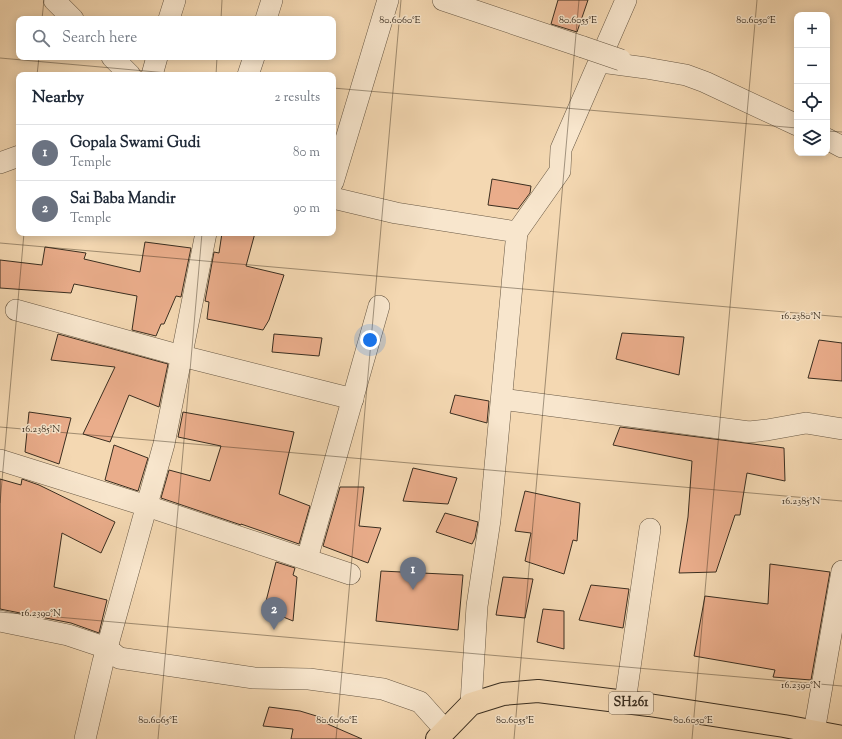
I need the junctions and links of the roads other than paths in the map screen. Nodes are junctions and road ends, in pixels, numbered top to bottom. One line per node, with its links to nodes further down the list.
1 (54, 0): 7 (street)
2 (175, 0): 8 (street)
3 (272, 0): 9 (street)
4 (388, 0): 23 (street)
5 (443, 0): 14 (street, bridge)
6 (626, 0): 13 (street)
7 (70, 16)
8 (170, 16)
9 (267, 16)
10 (115, 60): 15 (street)
11 (156, 60): 16 (street)
12 (253, 60): 17 (street)
13 (599, 62): 14 (street); 25 (street)
14 (646, 68): 18 (street)
15 (127, 72)
16 (153, 72)
17 (249, 72)
18 (794, 124)
19 (830, 141): 20 (street)
20 (842, 147)
21 (16, 157): 22 (street)
22 (0, 162)
23 (336, 172)
24 (336, 199): 25 (street)
25 (517, 232): 31 (street)
26 (205, 236): 29 (street)
27 (379, 306): 30 (street)
28 (16, 310): 29 (street)
29 (182, 356): 30 (street); 34 (street)
30 (353, 399): 36 (street)
31 (502, 399): 32 (street); 42 (street)
32 (842, 429)
33 (0, 460): 34 (street)
34 (147, 506): 36 (street); 40 (street)
35 (650, 529): 41 (street)
36 (307, 559): 38 (street)
37 (842, 571): 43 (street)
38 (350, 574)
39 (0, 620): 40 (street)
40 (107, 648): 44 (street); 46 (street)
41 (625, 702): 42 (main road, SH261); 43 (main road, SH261)
42 (471, 704): 44 (main road, SH261)
43 (814, 732): 45 (main road, SH261)
44 (441, 734)
45 (841, 737)
46 (85, 739)

